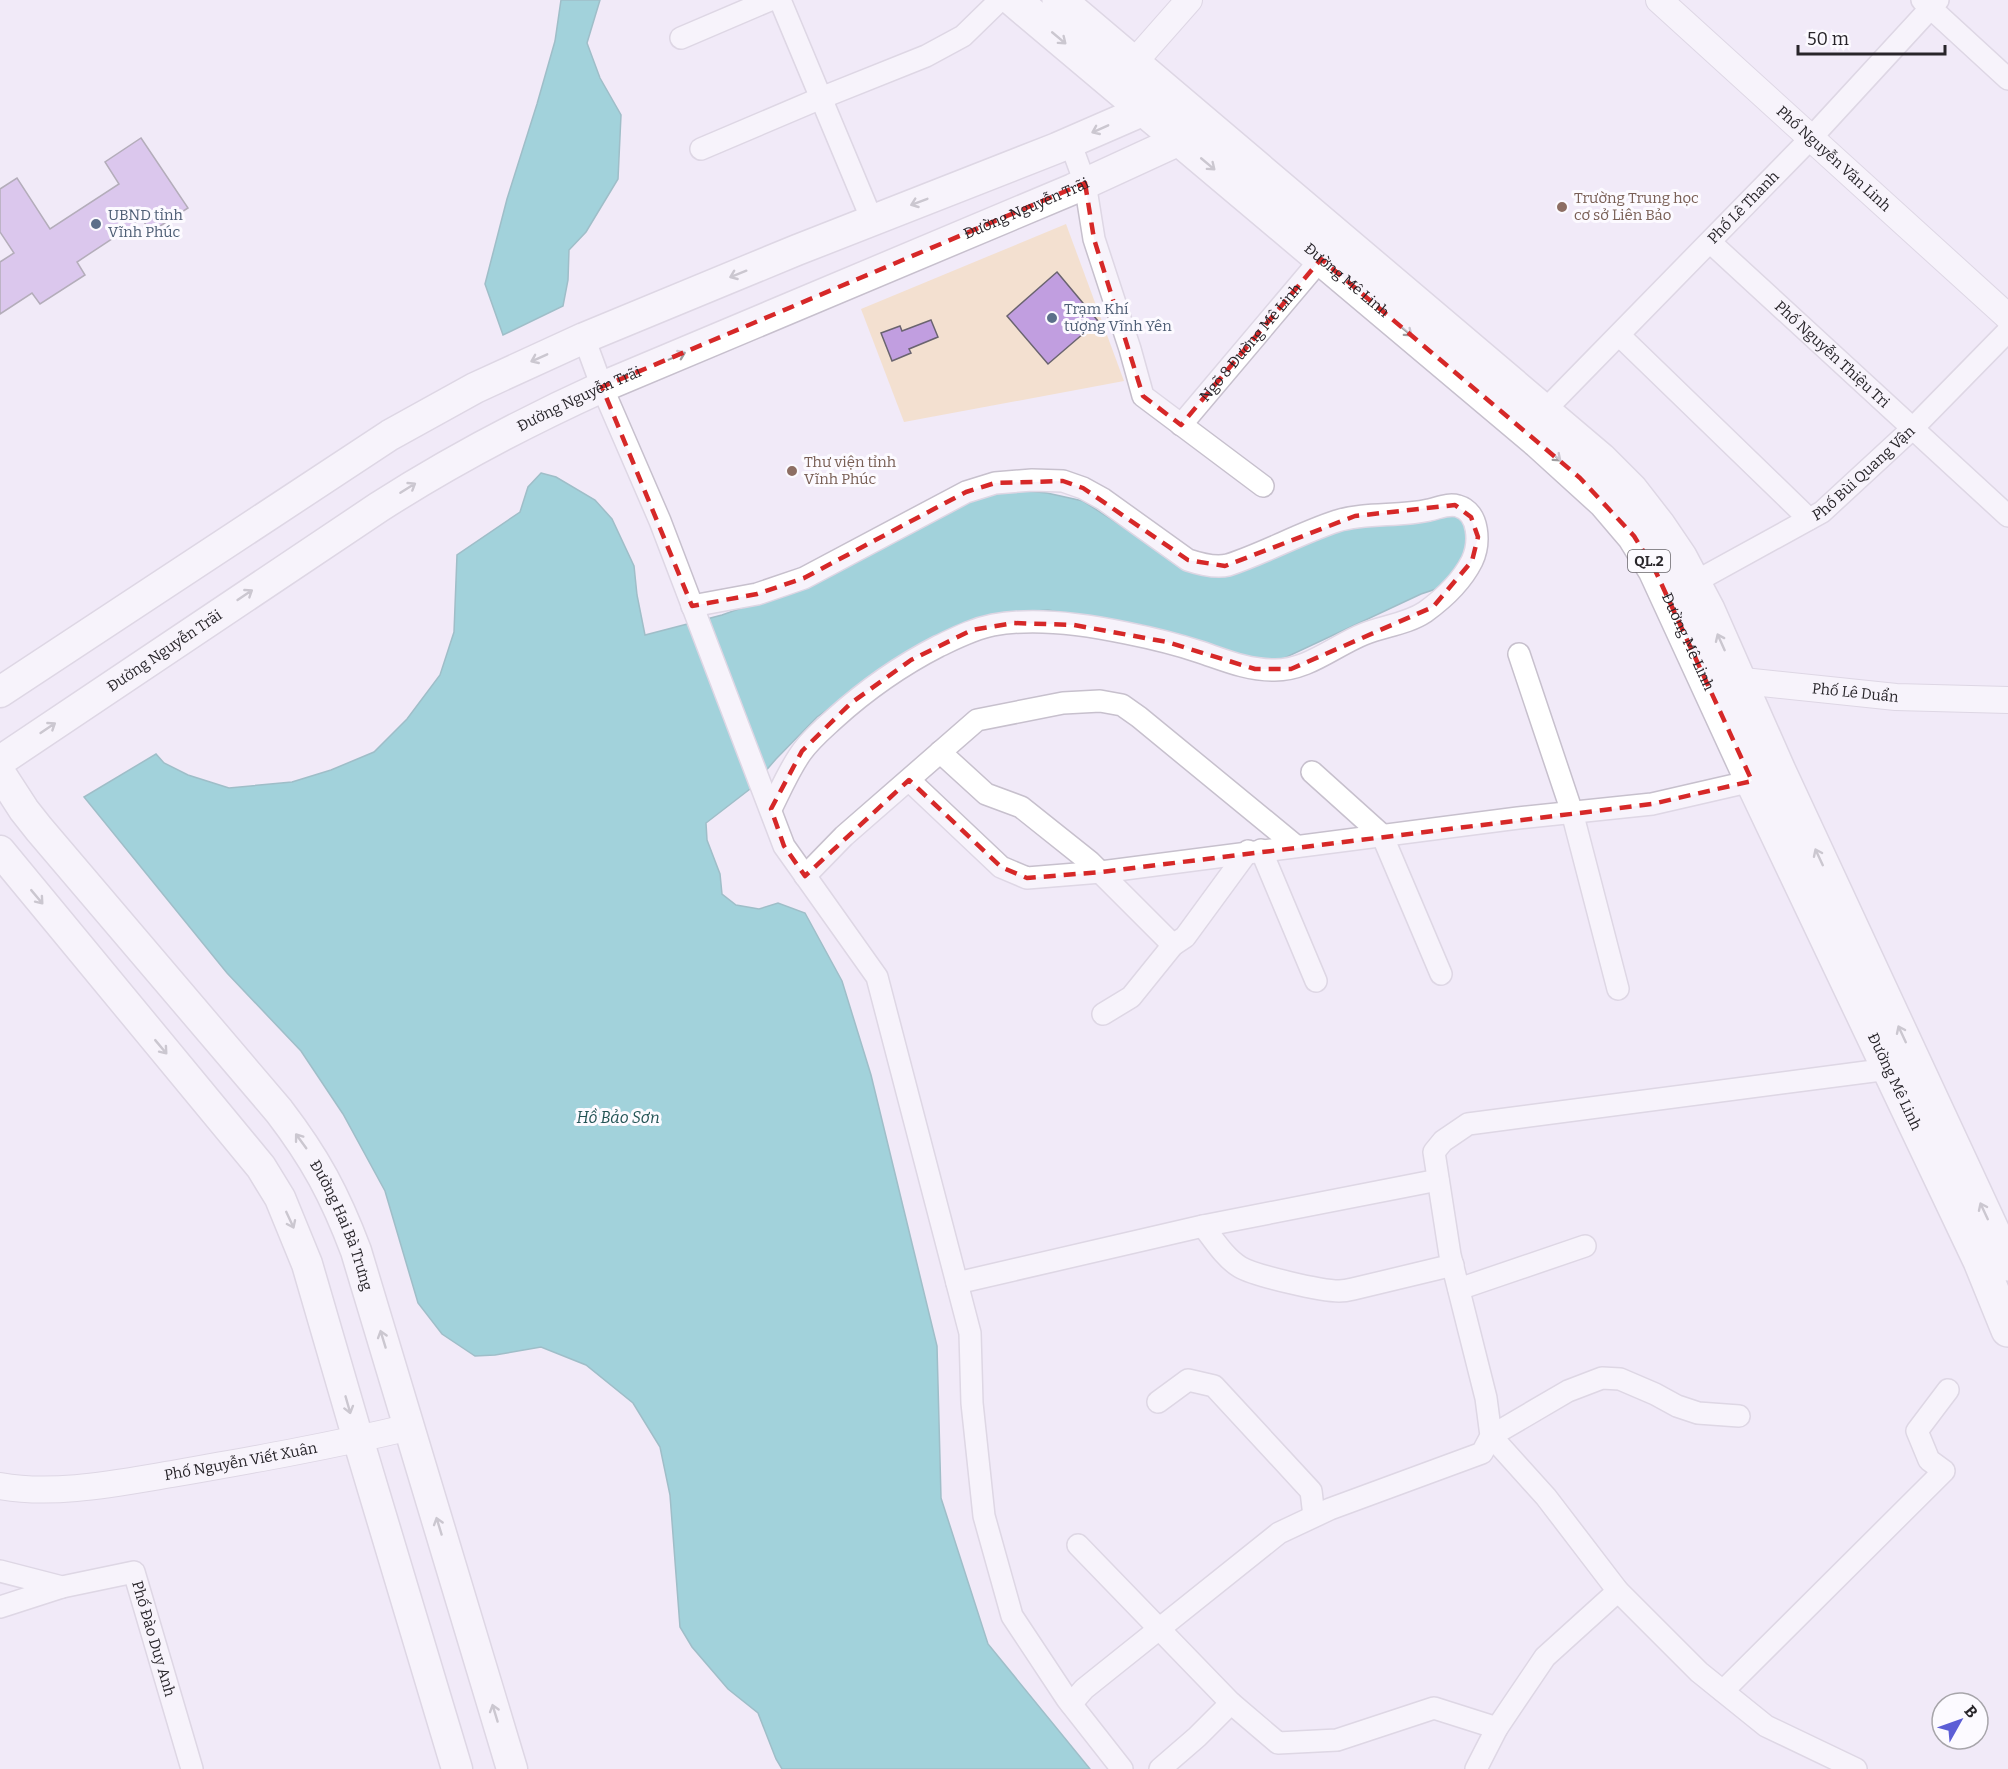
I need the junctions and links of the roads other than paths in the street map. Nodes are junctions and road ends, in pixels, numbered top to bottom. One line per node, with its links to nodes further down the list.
1 (770, 0): 9 (street)
2 (780, 0): 13 (street)
3 (999, 0): 13 (street)
4 (1014, 0): 10 (main road, Đường Mê Linh / QL.2, one-way to 10)
5 (1059, 0): 10 (main road, Đường Mê Linh / QL.2)
6 (1189, 0): 10 (street)
7 (1659, 0): 16 (street, Phố Nguyễn Văn Linh)
8 (1931, 3): 11 (street); 16 (street, Phố Lê Thanh)
9 (681, 38)
10 (1124, 75): 12 (main road, Đường Mê Linh / QL.2); 14 (main road, Đường Mê Linh / QL.2)
11 (2008, 78)
12 (1173, 97): 14 (main road); 15 (main road, Đường Mê Linh / QL.2)
13 (821, 98): 18 (street); 20 (street)
14 (1144, 110): 15 (main road, Đường Mê Linh / QL.2); 17 (main road, one-way to 17)
15 (1193, 133): 19 (main road, Đường Nguyễn Trãi); 22 (main road, Đường Mê Linh / QL.2, one-way to 22); 28 (main road, Đường Mê Linh / QL.2)
16 (1811, 138): 21 (street, Phố Lê Thanh); 23 (street, Phố Nguyễn Văn Linh)
17 (1070, 142): 19 (street); 20 (main road, one-way to 20)
18 (701, 149)
19 (1085, 183): 27 (main road, Đường Nguyễn Trãi, one-way to 19); 29 (street)
20 (872, 220): 26 (main road, one-way to 26)
21 (1710, 242): 25 (street, Phố Lê Thanh); 30 (street, Phố Nguyễn Thiệu Tri)
22 (1321, 259): 29 (street, Ngõ 8 Đường Mê Linh); 37 (main road, Đường Mê Linh / QL.2, one-way to 37)
23 (2008, 317)
24 (2008, 331): 30 (street, Phố Bùi Quang Vận)
25 (1619, 335): 28 (street, Phố Lê Thanh); 33 (street)
26 (584, 338): 27 (street); 39 (main road, one-way to 39)
27 (602, 387): 35 (street); 42 (main road, Đường Nguyễn Trãi, one-way to 27)
28 (1544, 411): 34 (main road, Đường Mê Linh / QL.2)
29 (1181, 425): 31 (street)
30 (1913, 428): 32 (street, Phố Nguyễn Thiệu Tri); 33 (street, Phố Bùi Quang Vận)
31 (1263, 486)
32 (2008, 516)
33 (1809, 519): 34 (street, Phố Bùi Quang Vận)
34 (1693, 582): 38 (main road, Đường Mê Linh / QL.2, one-way to 34)
35 (693, 610): 47 (street); 47 (street)
36 (1519, 654): 48 (street)
37 (1703, 675): 38 (street, Phố Lê Duẩn); 46 (main road, Đường Mê Linh / QL.2)
38 (1738, 681): 40 (street, Phố Lê Duẩn); 64 (main road, Đường Mê Linh / QL.2, one-way to 38)
39 (0, 692)
40 (2008, 700)
41 (940, 752): 45 (street); 50 (street); 53 (street)
42 (0, 761)
43 (1312, 772): 49 (street)
44 (0, 773): 72 (main road, Đường Hai Bà Trưng, one-way to 44)
45 (909, 780): 53 (street); 54 (street)
46 (1752, 781): 48 (street); 60 (main road, Đường Mê Linh / QL.2)
47 (768, 803): 54 (street)
48 (1572, 812): 49 (street); 58 (street)
49 (1382, 835): 50 (street); 56 (street)
50 (1296, 846): 52 (street)
51 (0, 851): 74 (main road, one-way to 74)
52 (1255, 851): 53 (street); 55 (street); 57 (street)
53 (1101, 872): 55 (street)
54 (805, 876): 66 (street)
55 (1173, 945): 59 (street)
56 (1441, 974)
57 (1316, 981)
58 (1618, 989)
59 (1103, 1014)
60 (1889, 1069): 61 (street); 68 (main road, Đường Mê Linh / QL.2)
61 (1438, 1180): 62 (street); 65 (street)
62 (1203, 1226): 65 (street); 66 (street)
63 (1585, 1246): 67 (street)
64 (2008, 1264)
65 (1453, 1265): 67 (street)
66 (957, 1283): 85 (street)
67 (1459, 1289): 73 (street)
68 (2008, 1330)
69 (1948, 1390): 83 (street)
70 (1158, 1402): 76 (street)
71 (1739, 1416): 73 (street)
72 (410, 1427): 74 (street, Phố Nguyễn Viết Xuân); 89 (main road, Đường Hai Bà Trưng, one-way to 72)
73 (1491, 1436): 76 (street); 80 (street)
74 (358, 1439): 75 (street, Phố Nguyễn Viết Xuân); 88 (main road)
75 (0, 1486)
76 (1314, 1516): 82 (street)
77 (1078, 1545): 82 (street)
78 (0, 1571): 79 (street, Phố Đào Duy Anh)
79 (62, 1587): 81 (street); 87 (street, Phố Đào Duy Anh)
80 (1618, 1591): 83 (street); 86 (street)
81 (0, 1607)
82 (1161, 1629): 84 (street); 85 (street)
83 (1723, 1691): 93 (street)
84 (1231, 1703): 86 (street); 91 (street)
85 (1071, 1704): 90 (street)
86 (1497, 1728): 92 (street)
87 (192, 1769)
88 (457, 1769)
89 (512, 1769)
90 (1122, 1769)
91 (1160, 1769)
92 (1476, 1769)
93 (1856, 1769)

